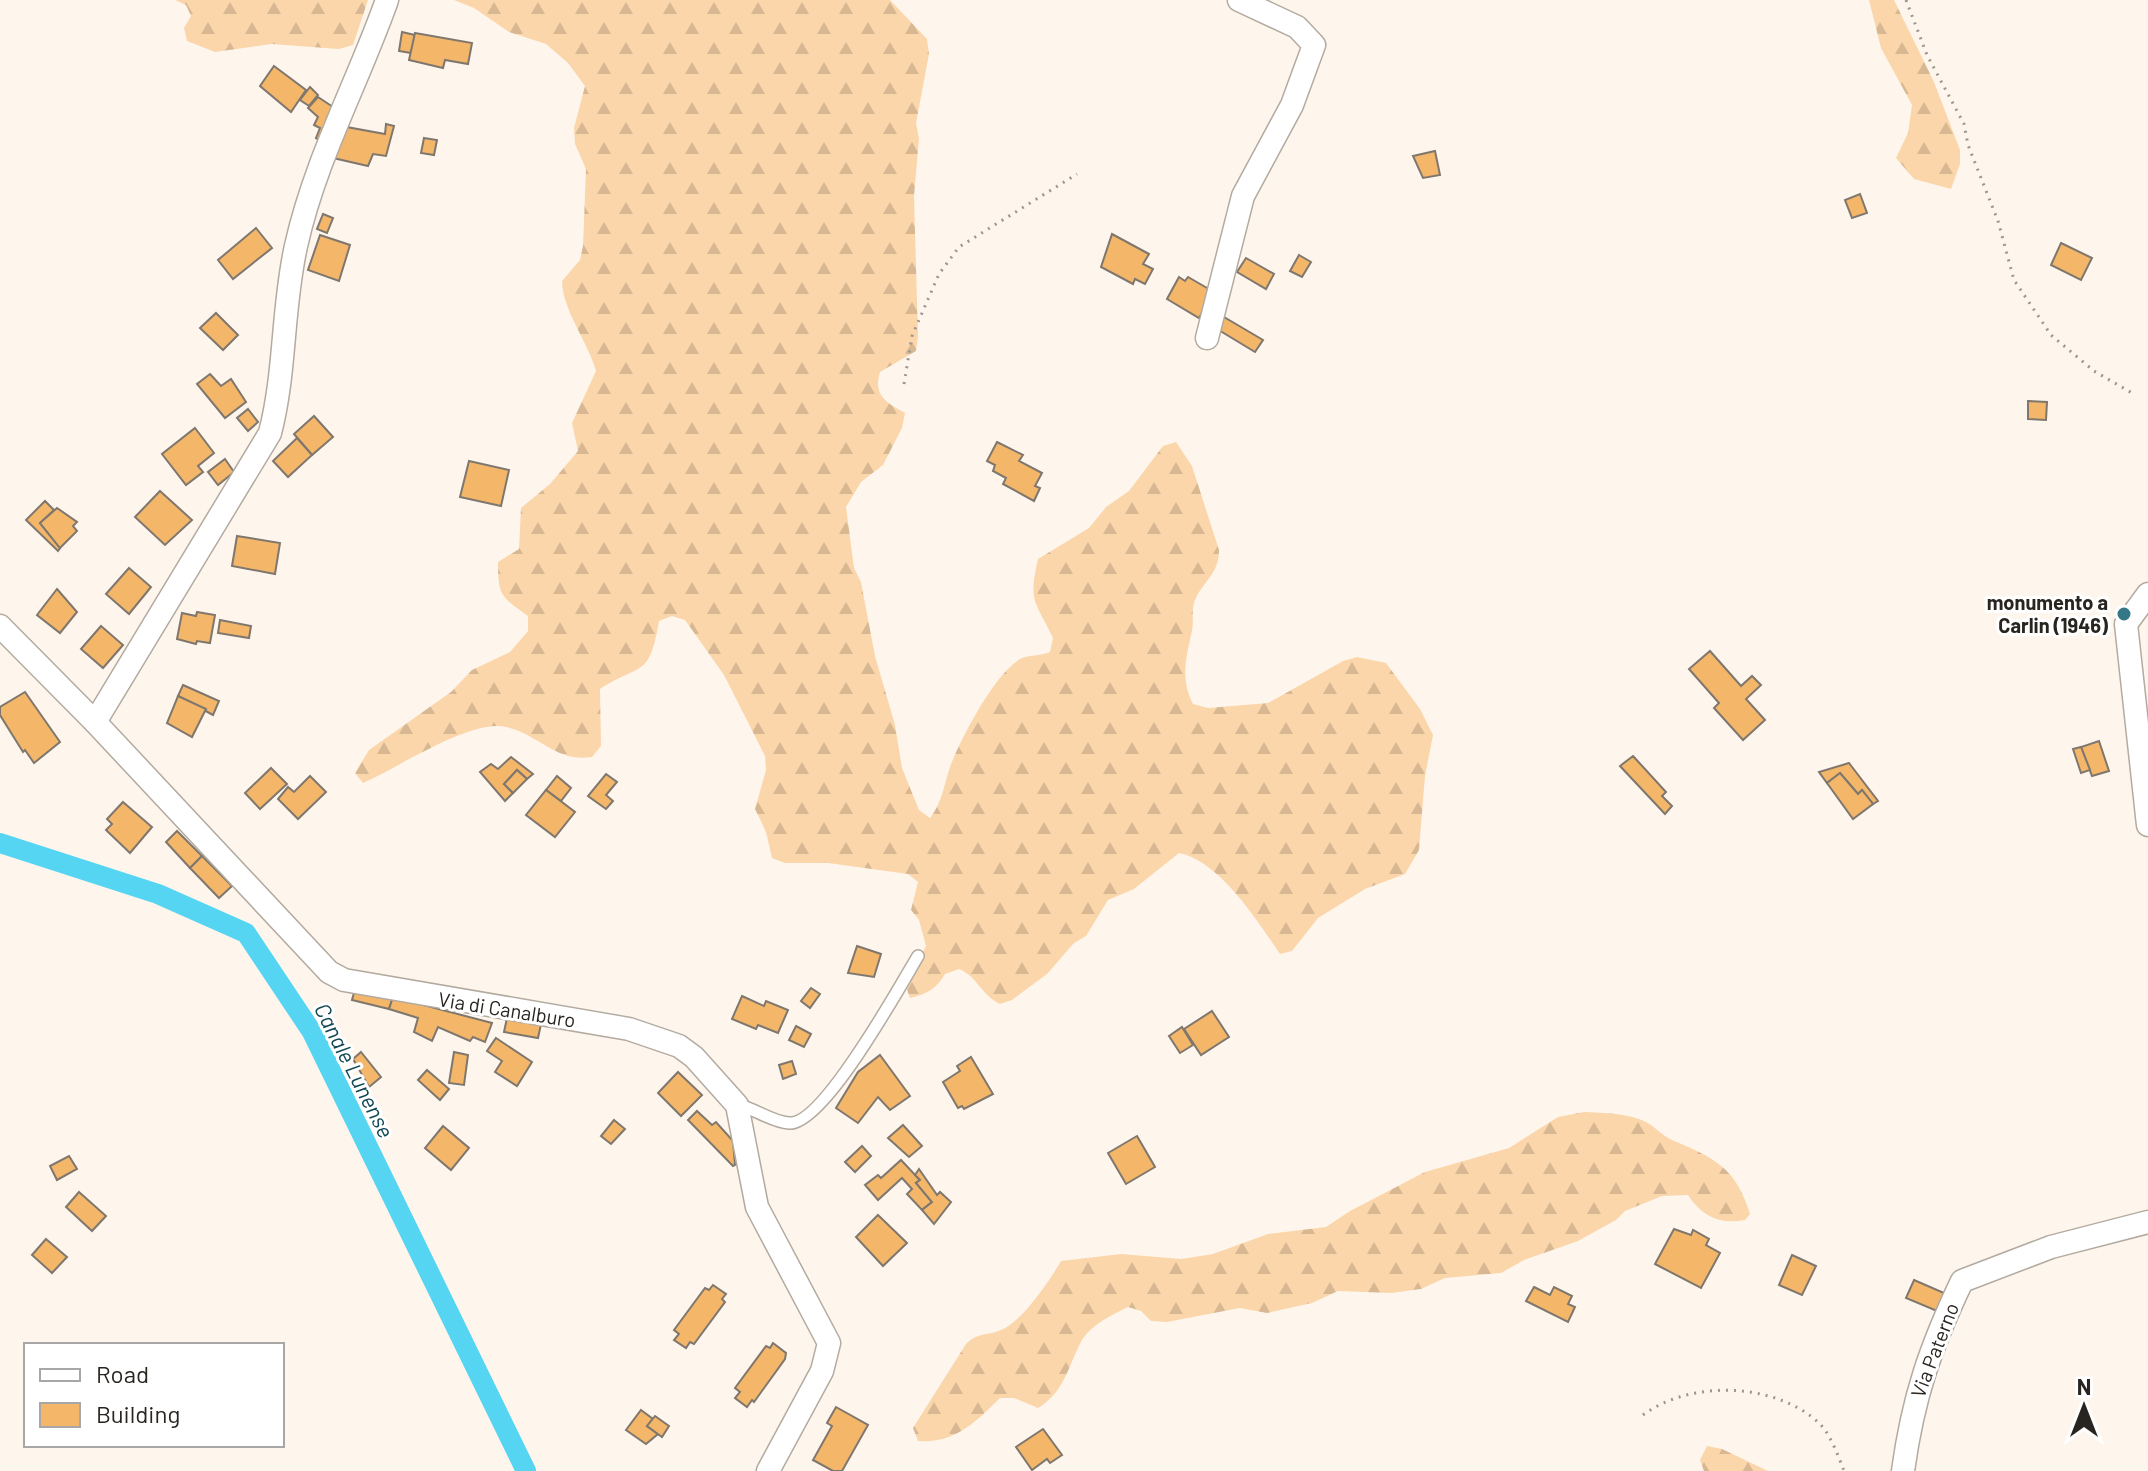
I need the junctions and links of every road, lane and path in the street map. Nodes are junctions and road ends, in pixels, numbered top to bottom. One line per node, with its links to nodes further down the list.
1 (387, 0): 10 (street)
2 (1239, 0): 5 (street)
3 (1906, 0): 7 (path)
4 (1077, 174): 6 (path)
5 (1207, 338)
6 (904, 384)
7 (2132, 393)
8 (2148, 594): 11 (street)
9 (0, 626): 10 (street, Via di Canalburo)
10 (95, 722): 13 (street, Via di Canalburo)
11 (2148, 825)
12 (918, 956): 13 (lane)
13 (737, 1105): 16 (street)
14 (2148, 1222): 18 (street, Via Paterno)
15 (1643, 1415): 17 (path)
16 (768, 1471)
17 (1844, 1471)
18 (1903, 1471)

